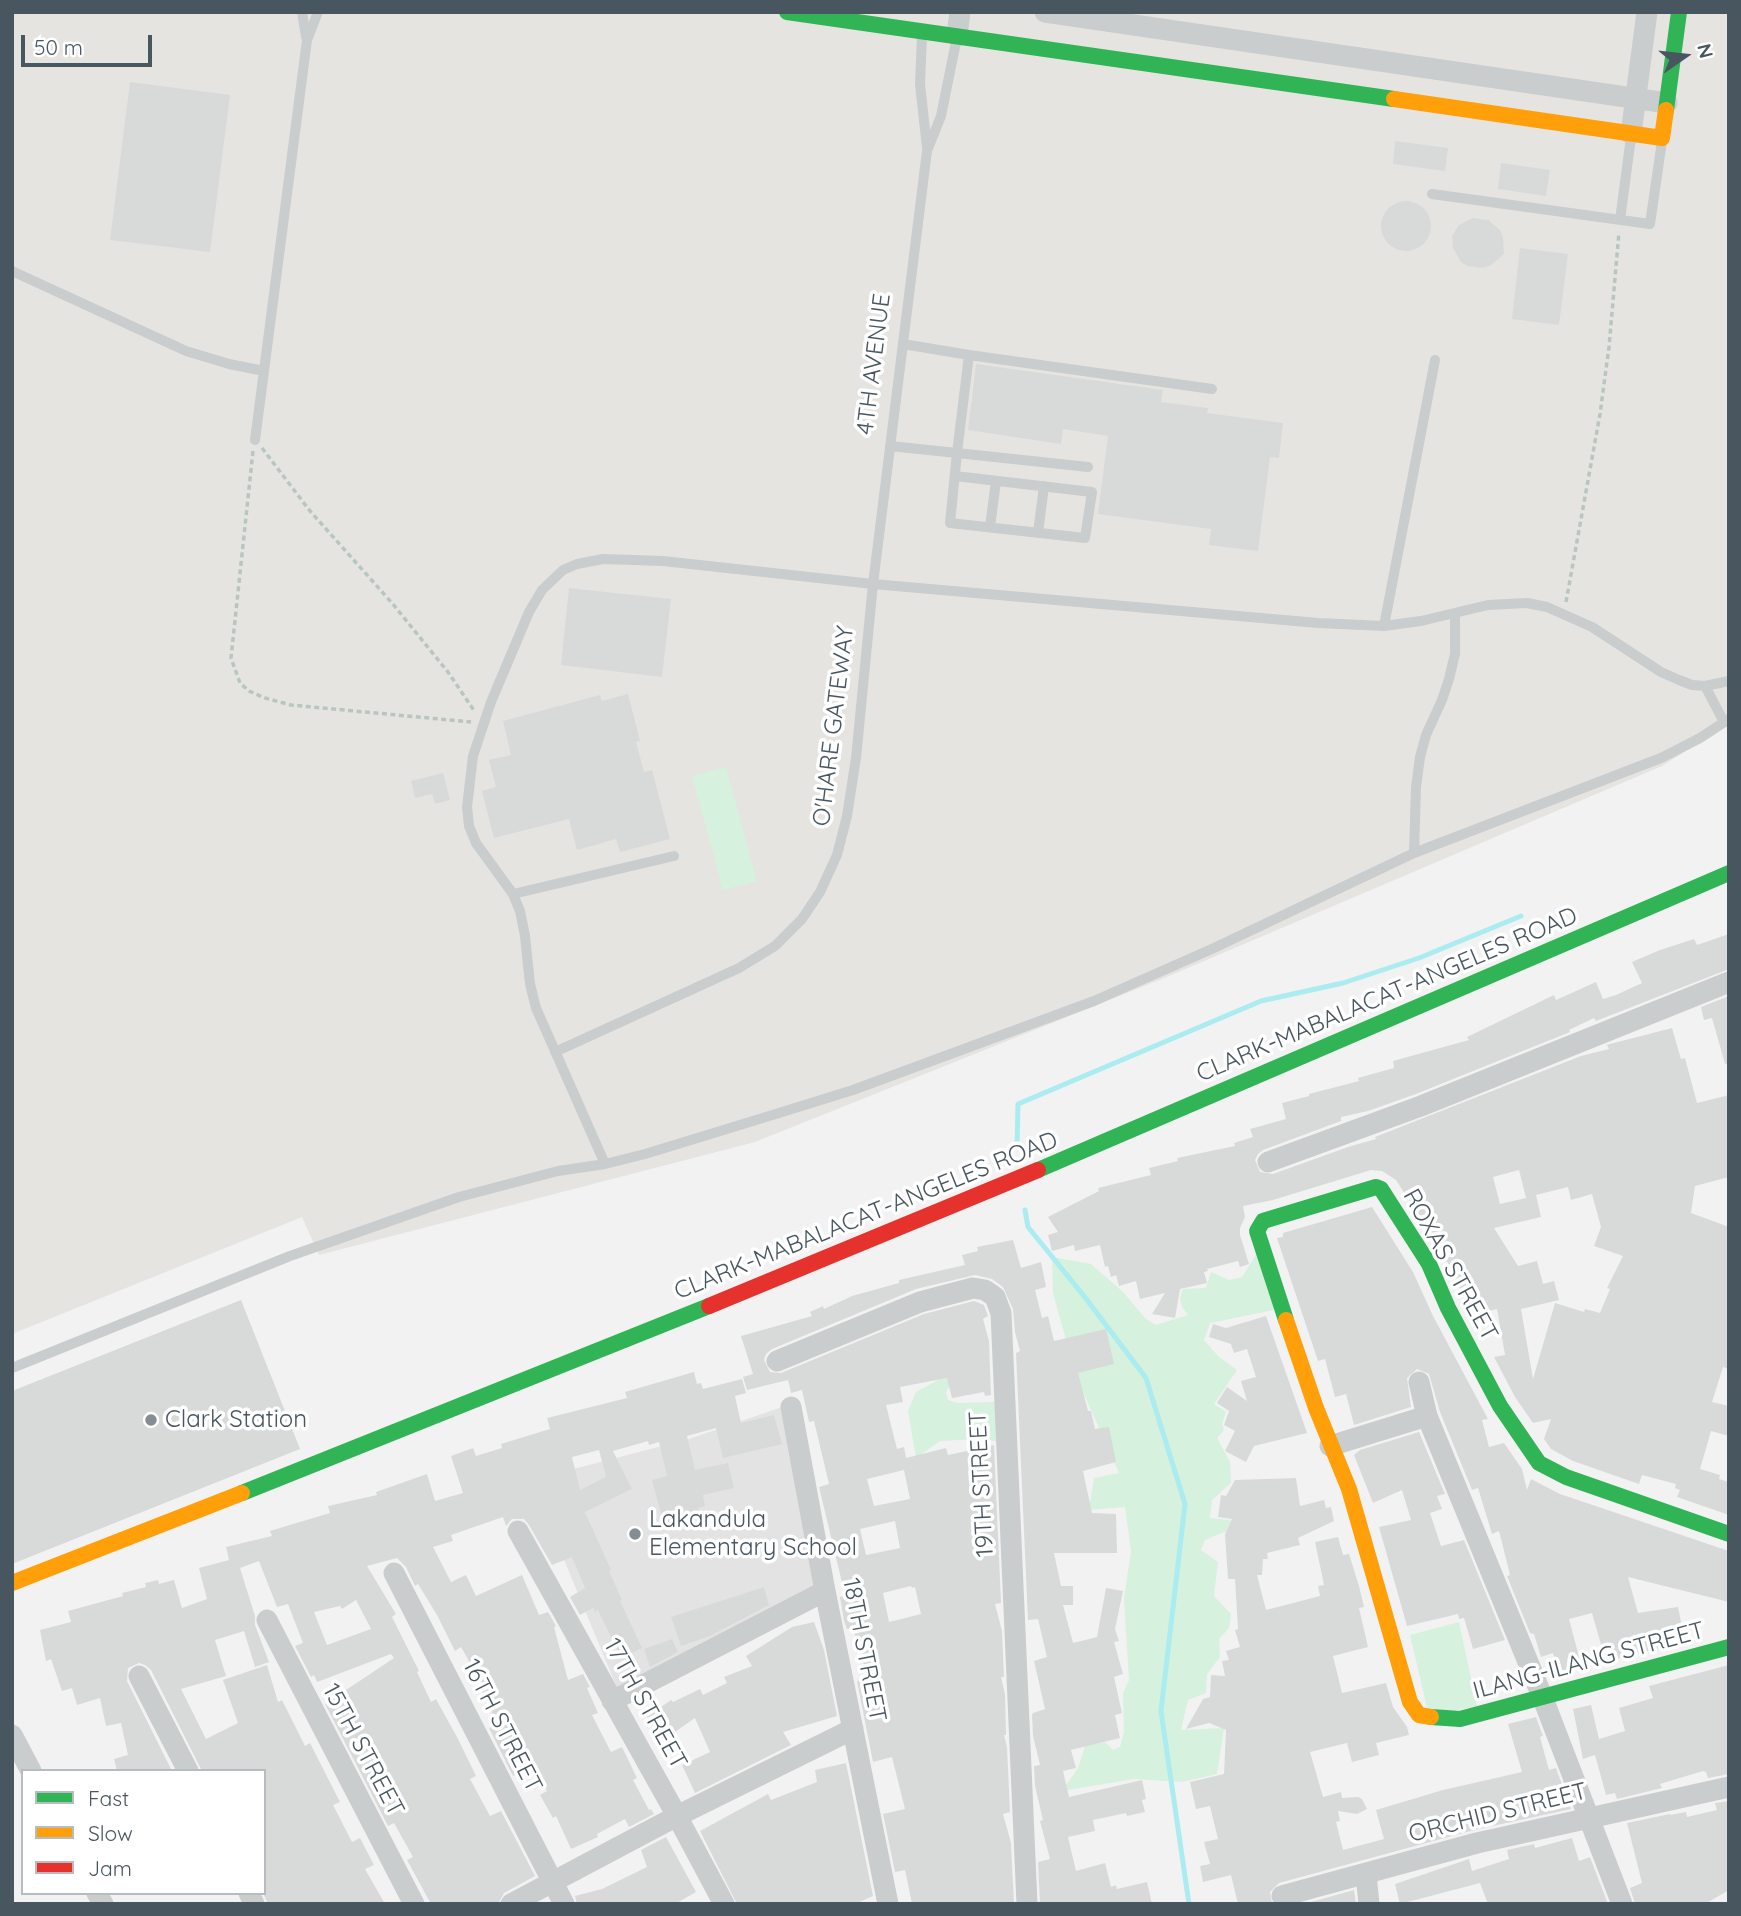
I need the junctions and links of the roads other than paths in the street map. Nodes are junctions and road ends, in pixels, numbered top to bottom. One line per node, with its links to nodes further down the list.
1 (302, 12): 10 (lane)
2 (318, 12): 10 (lane)
3 (787, 12): 8 (street)
4 (960, 12): 9 (street, 4TH AVENUE)
5 (1045, 12): 11 (street)
6 (1647, 12): 11 (street)
7 (1679, 12): 12 (street)
8 (924, 21): 9 (street); 15 (lane, 4TH AVENUE)
9 (957, 36): 13 (street); 15 (lane, 4TH AVENUE)
10 (307, 40): 22 (lane)
11 (1636, 98): 12 (street); 13 (street)
12 (1667, 103): 14 (street)
13 (1631, 134): 14 (street); 17 (lane)
14 (1662, 138): 17 (lane)
15 (927, 151): 19 (lane, 4TH AVENUE)
16 (1432, 194): 17 (lane)
17 (1620, 219)
18 (12, 271): 22 (lane)
19 (903, 344): 20 (lane); 25 (lane, 4TH AVENUE)
20 (969, 355): 23 (lane); 26 (lane)
21 (1435, 360): 35 (lane)
22 (264, 371): 24 (lane)
23 (1212, 389)
24 (255, 440)
25 (890, 446): 26 (lane); 33 (lane, 4TH AVENUE)
26 (957, 453): 27 (lane); 28 (lane)
27 (1088, 467)
28 (955, 476): 29 (lane); 31 (lane)
29 (996, 481): 30 (lane); 31 (lane)
30 (1044, 486): 32 (lane); 32 (lane)
31 (990, 527): 32 (lane)
32 (1038, 533)
33 (873, 584): 35 (lane); 42 (lane); 44 (lane, O'HARE GATEWAY)
34 (1455, 613): 35 (lane); 37 (lane); 39 (lane)
35 (1384, 626)
36 (1729, 681): 37 (lane)
37 (1705, 686): 38 (lane)
38 (1727, 720): 39 (lane)
39 (1414, 853): 46 (lane)
40 (674, 856): 42 (lane)
41 (1729, 873): 56 (street, CLARK-MABALACAT-ANGELES ROAD)
42 (513, 894): 44 (lane)
43 (1729, 982): 45 (street)
44 (555, 1052): 46 (lane)
45 (1268, 1162)
46 (605, 1164): 48 (lane)
47 (777, 1361): 78 (street, 19TH STREET)
48 (12, 1368)
49 (1419, 1382): 51 (street)
50 (791, 1407): 57 (street, 18TH STREET)
51 (1427, 1416): 52 (street); 61 (street)
52 (1330, 1446): 54 (street, ROXAS STREET); 61 (street, ILANG-ILANG STREET)
53 (518, 1531): 62 (street, 17TH STREET)
54 (1729, 1534)
55 (394, 1573): 71 (street, 16TH STREET)
56 (12, 1583)
57 (825, 1591): 62 (street); 63 (street, 18TH STREET)
58 (267, 1620): 73 (street, 15TH STREET)
59 (1729, 1647): 61 (street, ILANG-ILANG STREET)
60 (139, 1676): 66 (street)
61 (1542, 1696): 69 (street)
62 (612, 1701): 68 (street, 17TH STREET)
63 (853, 1729): 68 (street); 77 (street, 18TH STREET)
64 (12, 1735): 65 (street)
65 (31, 1769)
66 (187, 1769)
67 (1729, 1787): 69 (street, ORCHID STREET)
68 (677, 1816): 71 (street); 76 (street, 17TH STREET)
69 (1588, 1817): 70 (street, ORCHID STREET); 80 (street)
70 (1366, 1874): 72 (street, ORCHID STREET); 79 (street)
71 (553, 1883): 74 (street); 75 (street, 16TH STREET)
72 (1282, 1896)
73 (414, 1904)
74 (511, 1904)
75 (564, 1904)
76 (724, 1904)
77 (888, 1904)
78 (1027, 1904)
79 (1369, 1904)
80 (1622, 1904)

